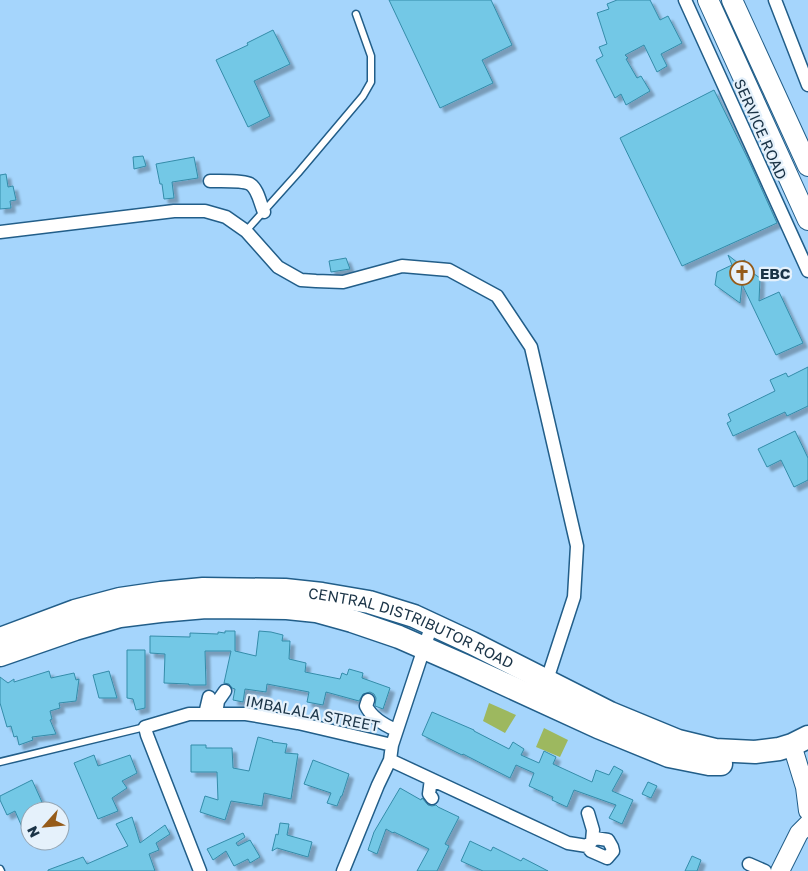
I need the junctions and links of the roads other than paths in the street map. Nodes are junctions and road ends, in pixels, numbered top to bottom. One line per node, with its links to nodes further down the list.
1 (685, 0): 13 (street, SERVICE ROAD)
2 (708, 0): 10 (main road)
3 (732, 0): 7 (main road)
4 (775, 0): 6 (street)
5 (356, 14): 9 (lane)
6 (808, 85)
7 (808, 166)
8 (210, 181): 9 (street)
9 (264, 212): 11 (lane)
10 (808, 220)
11 (246, 231): 12 (street); 18 (street)
12 (0, 232)
13 (808, 271)
14 (432, 624): 15 (highway, CENTRAL DISTRIBUTOR ROAD); 16 (street); 18 (highway, CENTRAL DISTRIBUTOR ROAD)
15 (0, 639)
16 (423, 648): 17 (highway, CENTRAL DISTRIBUTOR ROAD); 18 (highway, CENTRAL DISTRIBUTOR ROAD); 24 (street)
17 (0, 655)
18 (542, 690): 26 (highway, CENTRAL DISTRIBUTOR ROAD)
19 (225, 691): 22 (street)
20 (209, 697): 22 (street)
21 (368, 700): 24 (street)
22 (211, 714): 23 (street, IMBALALA STREET); 25 (street, IMBALALA STREET)
23 (145, 727): 28 (lane); 35 (street)
24 (396, 730): 25 (street)
25 (392, 745): 27 (street)
26 (801, 749): 31 (main road)
27 (390, 760): 29 (street); 36 (street)
28 (0, 762)
29 (431, 779): 30 (street); 32 (street)
30 (432, 798)
31 (808, 810)
32 (588, 813)
33 (808, 824): 38 (main road)
34 (749, 864): 37 (street)
35 (200, 871)
36 (343, 871)
37 (765, 871)
38 (780, 871)

